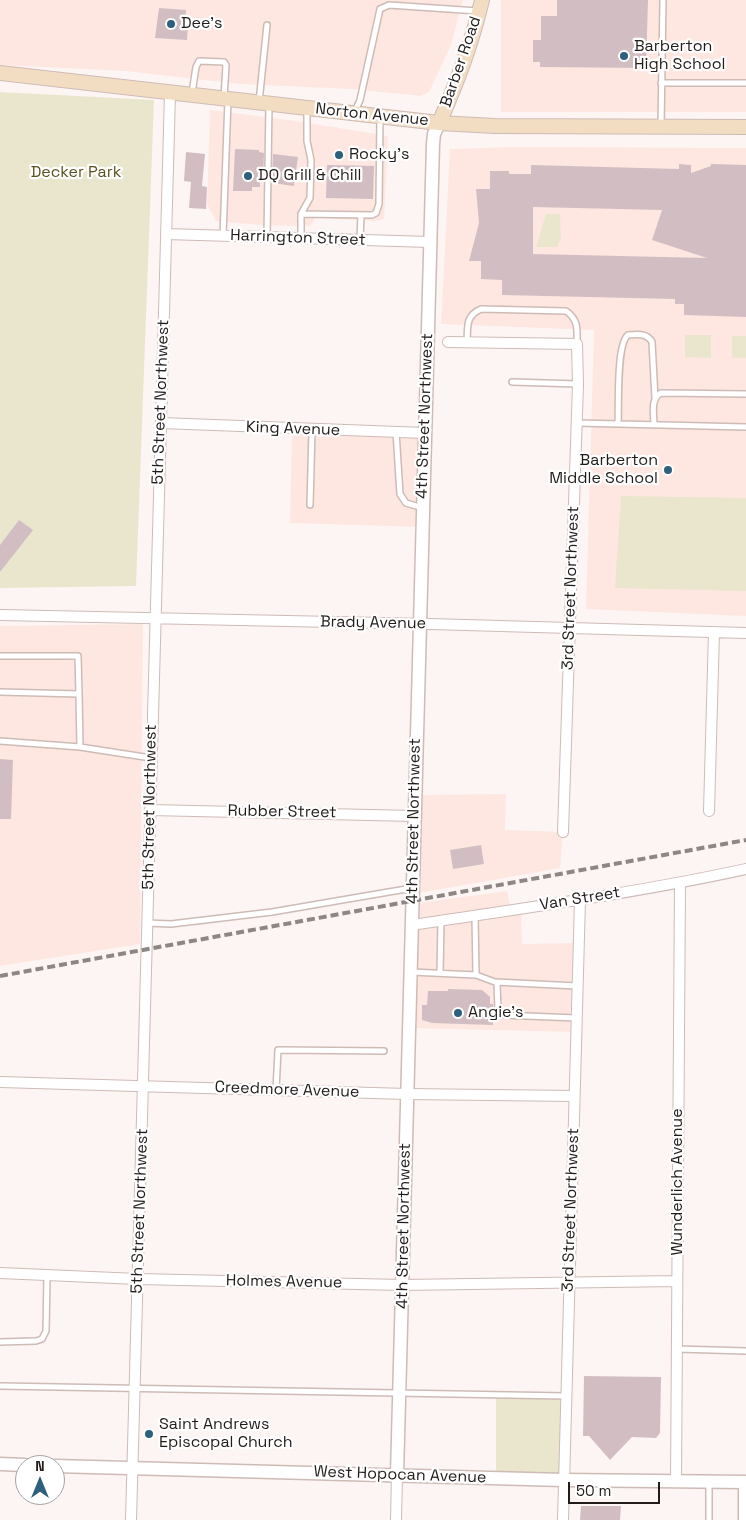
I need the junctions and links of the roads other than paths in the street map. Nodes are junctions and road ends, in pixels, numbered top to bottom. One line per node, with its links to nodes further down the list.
1 (663, 0): 5 (lane)
2 (480, 6): 12 (lane); 14 (main road, Barber Road)
3 (266, 25): 10 (lane)
4 (0, 73): 7 (main road, Norton Avenue)
5 (662, 83): 6 (lane); 15 (lane)
6 (746, 83)
7 (170, 93): 8 (main road, Norton Avenue); 19 (street, 5th Street Northwest)
8 (192, 96): 9 (main road, Norton Avenue); 9 (lane)
9 (226, 99): 10 (main road, Norton Avenue); 20 (lane)
10 (264, 103): 11 (main road, Norton Avenue); 21 (lane)
11 (307, 108): 12 (main road, Norton Avenue); 17 (lane)
12 (354, 114): 13 (main road, Norton Avenue)
13 (380, 116): 14 (main road, Norton Avenue); 18 (lane)
14 (439, 123): 15 (main road, Norton Avenue); 24 (street, 4th Street Northwest)
15 (661, 127): 16 (main road, Norton Avenue)
16 (746, 127)
17 (301, 214): 18 (lane); 22 (lane)
18 (361, 215): 23 (lane)
19 (166, 234): 20 (street, Harrington Street); 32 (street, 5th Street Northwest)
20 (224, 236): 21 (street, Harrington Street)
21 (267, 237): 22 (street, Harrington Street)
22 (300, 238): 23 (street, Harrington Street)
23 (360, 240): 24 (street, Harrington Street)
24 (430, 242): 39 (street, 4th Street Northwest)
25 (448, 342): 26 (street)
26 (467, 342): 27 (street); 27 (lane)
27 (577, 344): 29 (street, 3rd Street Northwest)
28 (512, 382): 29 (lane)
29 (578, 384): 33 (street, 3rd Street Northwest)
30 (746, 394): 31 (lane)
31 (655, 398): 34 (lane); 35 (lane)
32 (161, 423): 37 (street, King Avenue); 43 (street, 5th Street Northwest)
33 (577, 423): 34 (lane); 45 (street, 3rd Street Northwest)
34 (618, 424): 35 (lane)
35 (654, 425): 36 (lane)
36 (746, 427)
37 (312, 430): 38 (street, King Avenue); 40 (lane)
38 (396, 432): 39 (street, King Avenue); 41 (lane)
39 (425, 433): 41 (street, 4th Street Northwest)
40 (310, 505)
41 (423, 507): 44 (street, 4th Street Northwest)
42 (0, 615): 43 (street, Brady Avenue)
43 (155, 618): 44 (street, Brady Avenue); 53 (street, 5th Street Northwest)
44 (419, 623): 45 (street, Brady Avenue); 56 (street, 4th Street Northwest)
45 (570, 627): 46 (street, Brady Avenue); 57 (street, 3rd Street Northwest)
46 (714, 632): 47 (street, Brady Avenue); 55 (street)
47 (746, 633)
48 (0, 656): 50 (lane)
49 (0, 692): 50 (lane)
50 (79, 694): 52 (lane)
51 (0, 742): 52 (lane)
52 (80, 747): 53 (lane)
53 (151, 758): 54 (street, 5th Street Northwest)
54 (150, 810): 56 (street, Rubber Street); 64 (street, 5th Street Northwest)
55 (709, 811)
56 (414, 816): 60 (street, 4th Street Northwest)
57 (563, 832)
58 (746, 869): 59 (street, Van Street)
59 (680, 883): 61 (street, Van Street); 81 (street, Wunderlich Avenue)
60 (413, 888): 64 (lane); 65 (street, 4th Street Northwest)
61 (580, 900): 62 (street, Van Street); 70 (street, 3rd Street Northwest)
62 (475, 915): 63 (street, Van Street); 68 (lane)
63 (441, 920): 65 (street, Van Street); 67 (lane)
64 (147, 922): 74 (street, 5th Street Northwest)
65 (412, 925): 66 (street, 4th Street Northwest)
66 (410, 972): 67 (lane); 76 (street, 4th Street Northwest)
67 (440, 973): 68 (lane)
68 (476, 975): 69 (lane)
69 (498, 982): 70 (lane); 71 (lane)
70 (578, 986): 71 (street, 3rd Street Northwest)
71 (577, 1018): 77 (street, 3rd Street Northwest)
72 (384, 1051): 75 (lane)
73 (0, 1082): 74 (street, Creedmore Avenue)
74 (143, 1086): 75 (street, Creedmore Avenue); 80 (street, 5th Street Northwest)
75 (276, 1090): 76 (street, Creedmore Avenue)
76 (407, 1094): 77 (street, Creedmore Avenue); 83 (street, 4th Street Northwest)
77 (574, 1096): 82 (street, 3rd Street Northwest)
78 (0, 1273): 79 (street, Holmes Avenue)
79 (47, 1275): 80 (street, Holmes Avenue); 84 (lane)
80 (138, 1278): 83 (street, Holmes Avenue); 88 (street, 5th Street Northwest)
81 (677, 1281): 82 (street, Holmes Avenue); 85 (street, Wunderlich Avenue)
82 (569, 1283): 83 (street, Holmes Avenue); 90 (street, 3rd Street Northwest)
83 (402, 1284): 89 (street, 4th Street Northwest)
84 (0, 1342)
85 (676, 1349): 86 (lane); 97 (street, Wunderlich Avenue)
86 (746, 1350)
87 (0, 1386): 88 (lane)
88 (134, 1390): 89 (lane); 94 (street, 5th Street Northwest)
89 (400, 1393): 90 (lane); 95 (street, 4th Street Northwest)
90 (566, 1396): 96 (street, 3rd Street Northwest)
91 (0, 1464): 92 (street)
92 (15, 1465)
93 (65, 1466): 94 (street, West Hopocan Avenue)
94 (133, 1468): 95 (street, West Hopocan Avenue); 100 (street, 5th Street Northwest)
95 (397, 1474): 96 (street, West Hopocan Avenue); 101 (street, 4th Street Northwest)
96 (564, 1480): 97 (street, West Hopocan Avenue); 102 (street, 3rd Street Northwest)
97 (676, 1481): 98 (street, West Hopocan Avenue)
98 (710, 1482): 99 (street, West Hopocan Avenue); 103 (lane)
99 (746, 1482): 104 (street)
100 (131, 1520)
101 (396, 1520)
102 (563, 1520)
103 (709, 1520)
104 (745, 1520)

